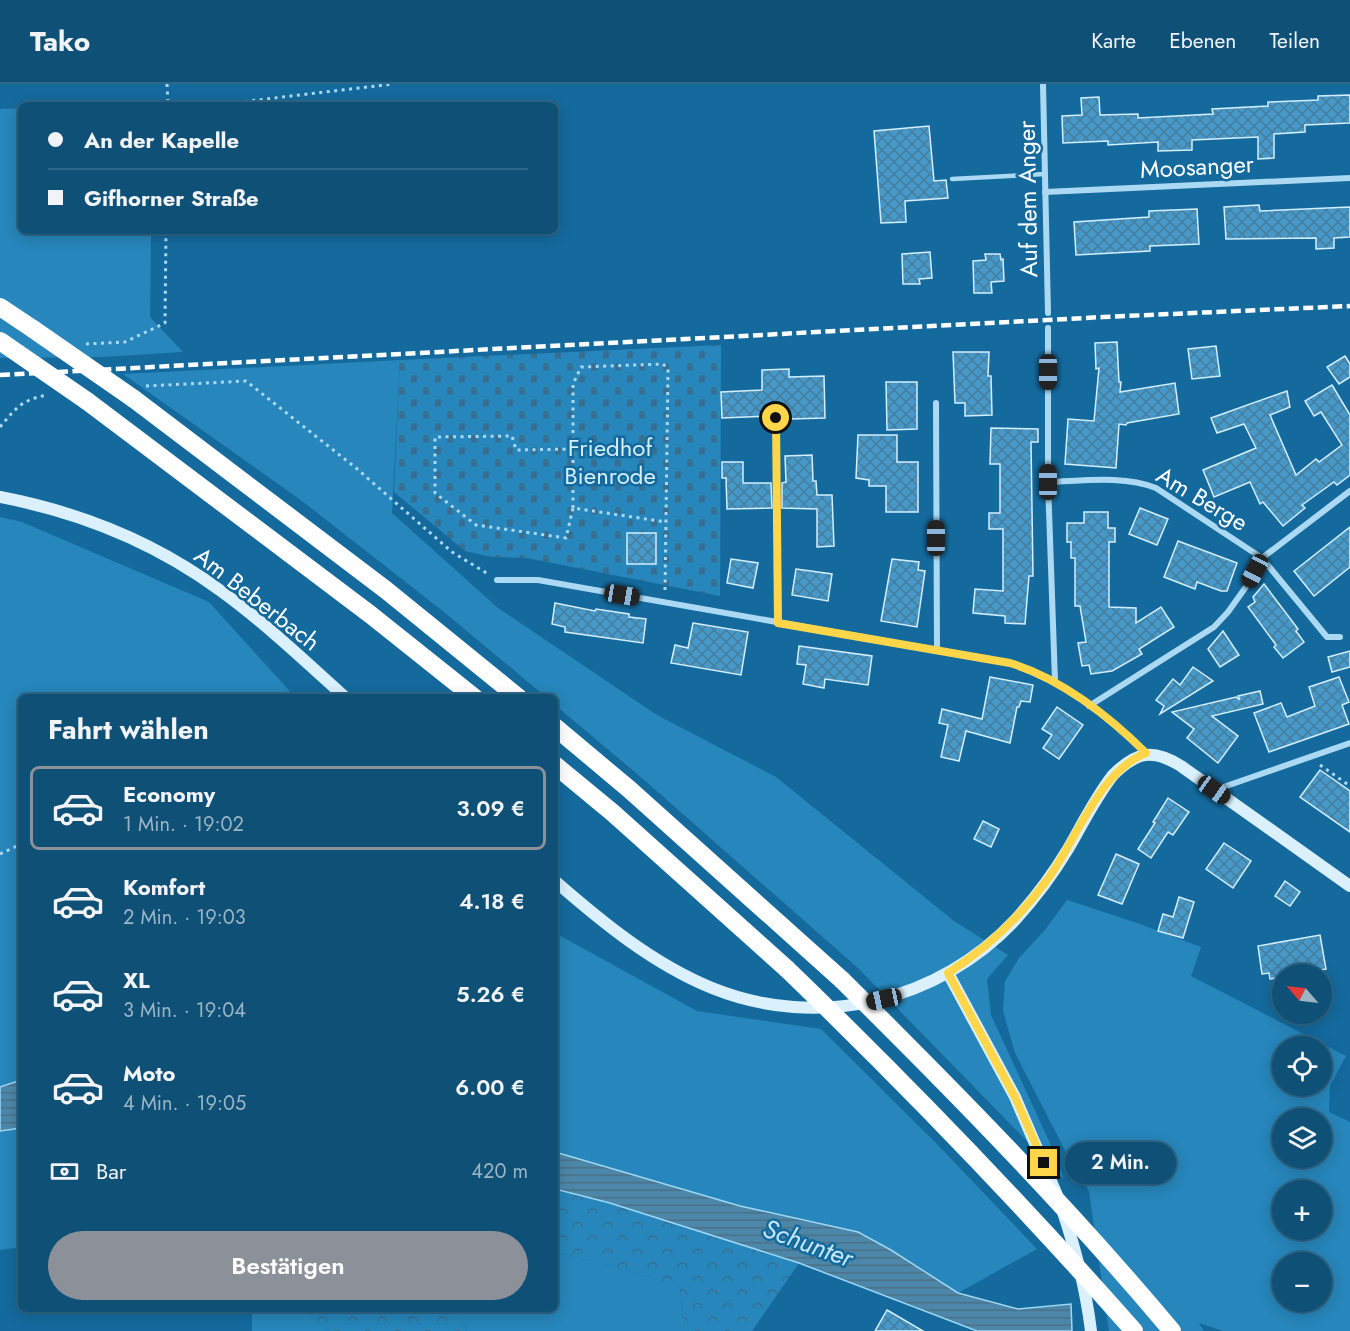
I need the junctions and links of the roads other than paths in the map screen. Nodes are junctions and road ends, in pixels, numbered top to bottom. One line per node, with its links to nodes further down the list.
1 (1043, 84): 2 (street, Auf dem Anger)
2 (1045, 174): 4 (lane); 5 (street, Auf dem Anger)
3 (1350, 178): 5 (street, Moosanger)
4 (952, 179)
5 (1045, 192): 7 (street, Auf dem Anger)
6 (0, 307): 23 (highway, bridge)
7 (1048, 313)
8 (1048, 328): 12 (street)
9 (0, 341): 22 (highway, bridge)
10 (936, 403): 19 (street)
11 (776, 418): 17 (street)
12 (1048, 482): 15 (street, Am Berge); 20 (street)
13 (1350, 491): 15 (street, Am Berge)
14 (0, 497): 21 (main road, Am Beberbach)
15 (1262, 558): 18 (street, Am Berge); 24 (street, Am Berge)
16 (497, 580): 17 (street)
17 (778, 623): 19 (street)
18 (1340, 637)
19 (937, 650): 20 (street)
20 (1055, 681): 24 (street)
21 (341, 694)
22 (470, 694)
23 (514, 694)
24 (1089, 706): 27 (street)
25 (558, 730): 35 (highway, bridge)
26 (1350, 743): 29 (street)
27 (1146, 753): 29 (main road); 32 (main road)
28 (558, 767): 34 (highway, bridge)
29 (1214, 790): 31 (main road)
30 (558, 883): 32 (main road)
31 (1350, 886)
32 (948, 973): 33 (main road, bridge)
33 (1091, 1331)
34 (1134, 1331)
35 (1172, 1331)

